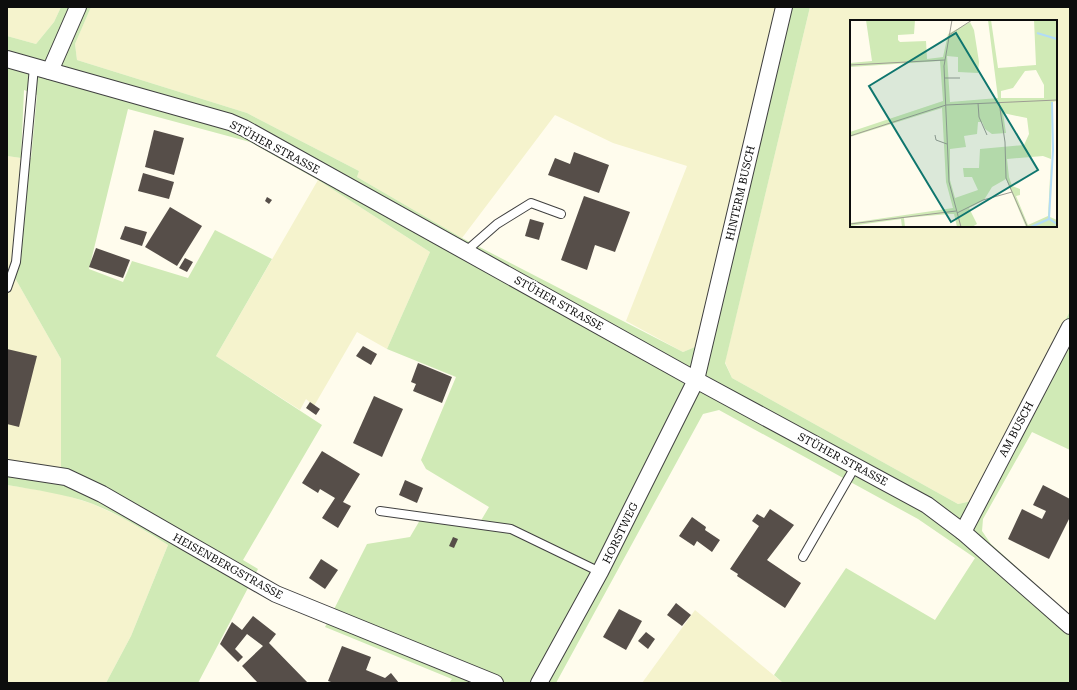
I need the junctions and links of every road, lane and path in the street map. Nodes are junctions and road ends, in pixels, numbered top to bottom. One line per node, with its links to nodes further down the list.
1 (78, 7): 4 (street)
2 (784, 7): 9 (street, HINTERM BUSCH)
3 (7, 59): 4 (street, STÜHER STRASSE)
4 (42, 69): 6 (street, STÜHER STRASSE); 7 (lane)
5 (561, 214): 6 (lane)
6 (465, 252): 9 (street, STÜHER STRASSE)
7 (7, 288)
8 (1070, 327): 13 (street, AM BUSCH)
9 (696, 380): 10 (street, STÜHER STRASSE); 15 (street, HORSTWEG)
10 (856, 465): 13 (street, STÜHER STRASSE); 14 (lane)
11 (7, 468): 17 (street, HEISENBERGSTRASSE)
12 (380, 511): 15 (lane)
13 (963, 532): 16 (street, STÜHER STRASSE)
14 (803, 557)
15 (600, 572): 18 (street, HORSTWEG)
16 (1070, 626)
17 (495, 683)
18 (539, 683)

